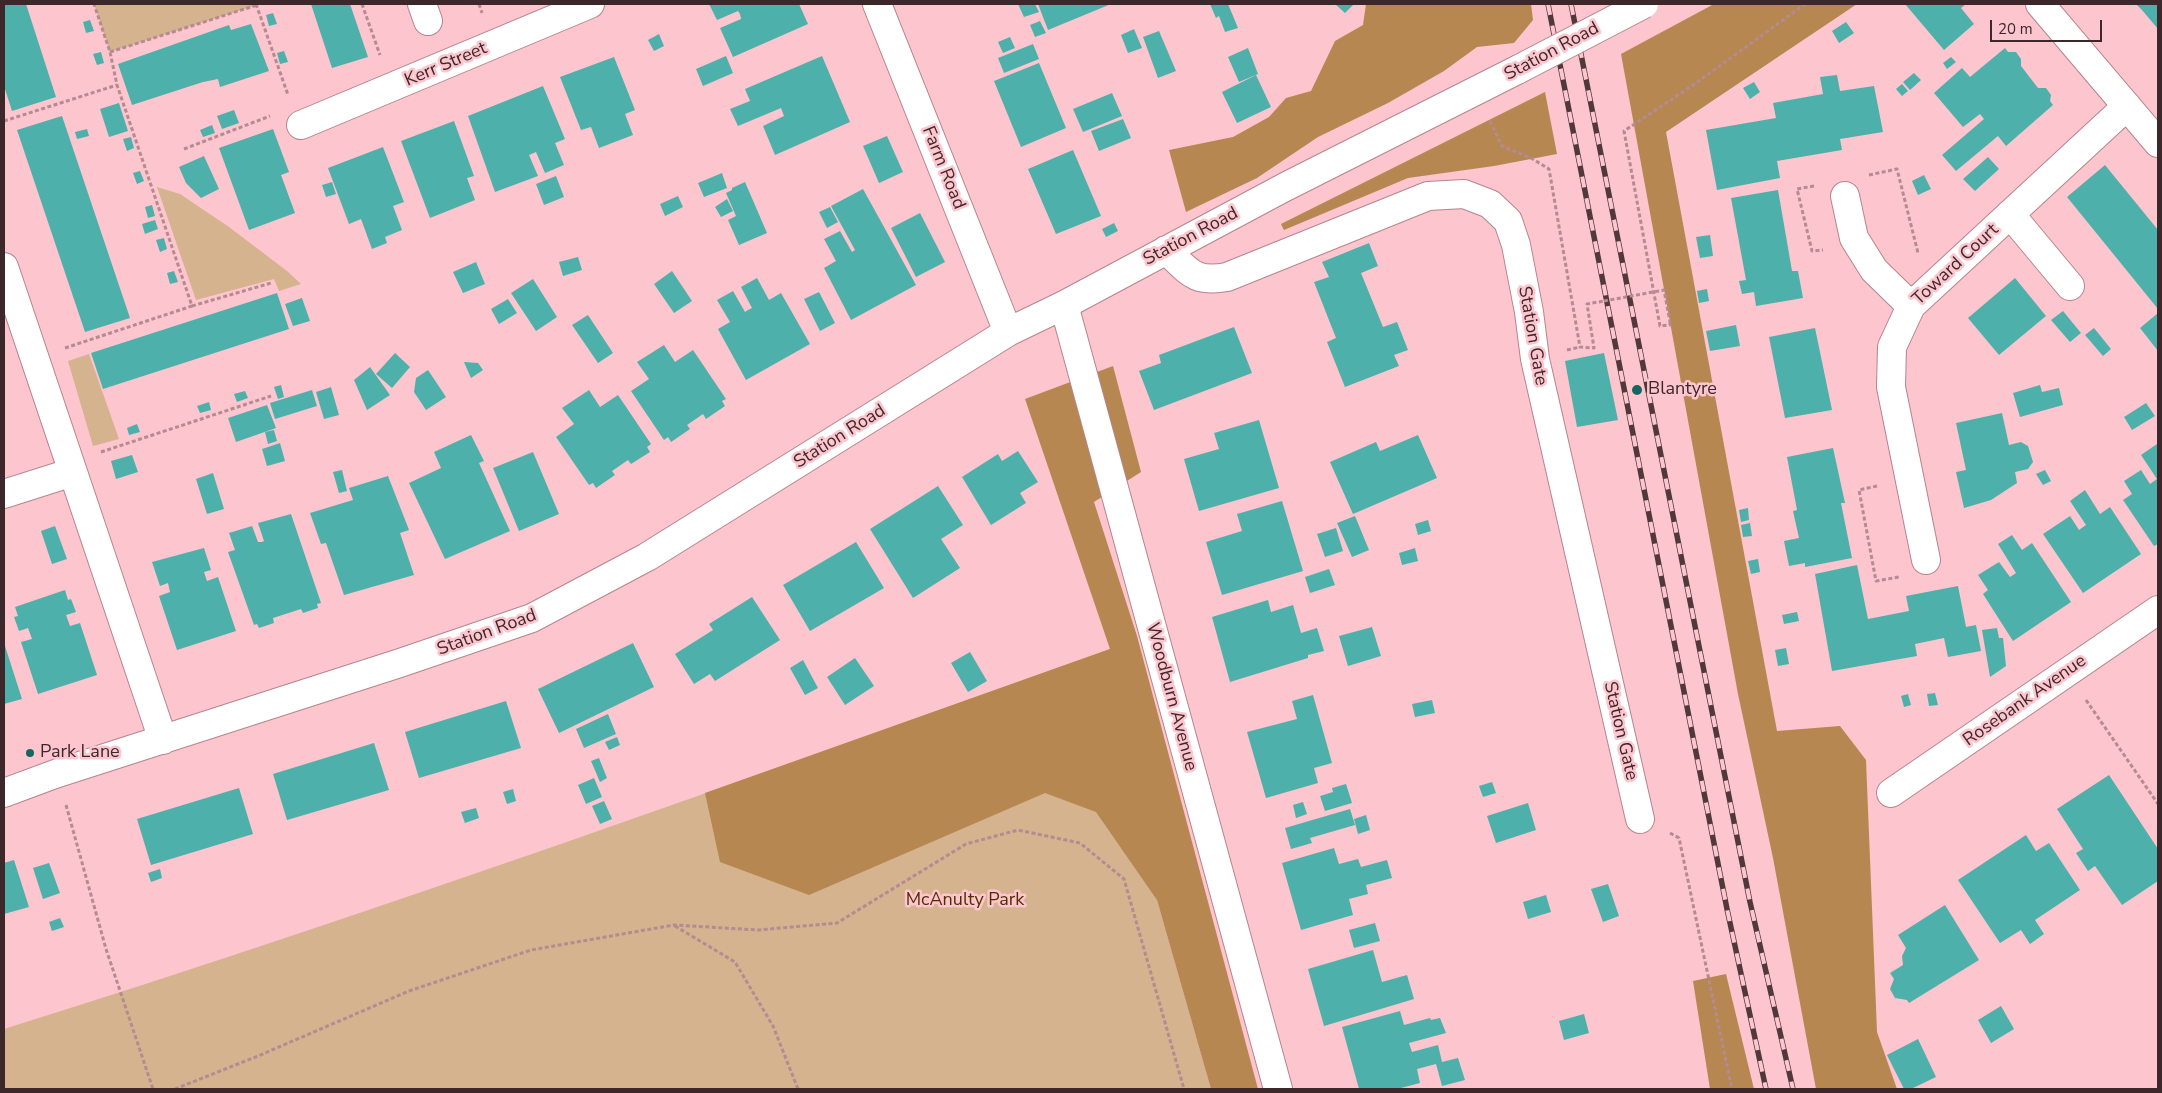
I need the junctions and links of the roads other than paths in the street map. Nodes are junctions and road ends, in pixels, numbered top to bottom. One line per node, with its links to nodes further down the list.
1 (590, 4): 6 (street, Kerr Street)
2 (877, 4): 15 (street, Farm Road)
3 (1644, 4): 10 (street, Station Road, bridge)
4 (2040, 4): 5 (street)
5 (2126, 106): 7 (street); 9 (street, Toward Court)
6 (297, 116)
7 (2158, 143)
8 (1845, 196): 14 (street)
9 (2010, 214): 12 (street); 14 (street, Toward Court)
10 (1166, 250): 13 (street, Station Road); 23 (street, Station Gate)
11 (4, 267): 16 (street)
12 (2070, 286)
13 (1064, 305): 15 (street, Station Road); 24 (street, Woodburn Avenue)
14 (1910, 306): 18 (street, Toward Court)
15 (1008, 332): 20 (street, Station Road)
16 (72, 467): 17 (street); 20 (street)
17 (4, 494)
18 (1926, 560)
19 (2158, 610): 22 (street, Rosebank Avenue)
20 (163, 740): 21 (street, Station Road)
21 (4, 793)
22 (1891, 793)
23 (1640, 819)
24 (1278, 1089)

